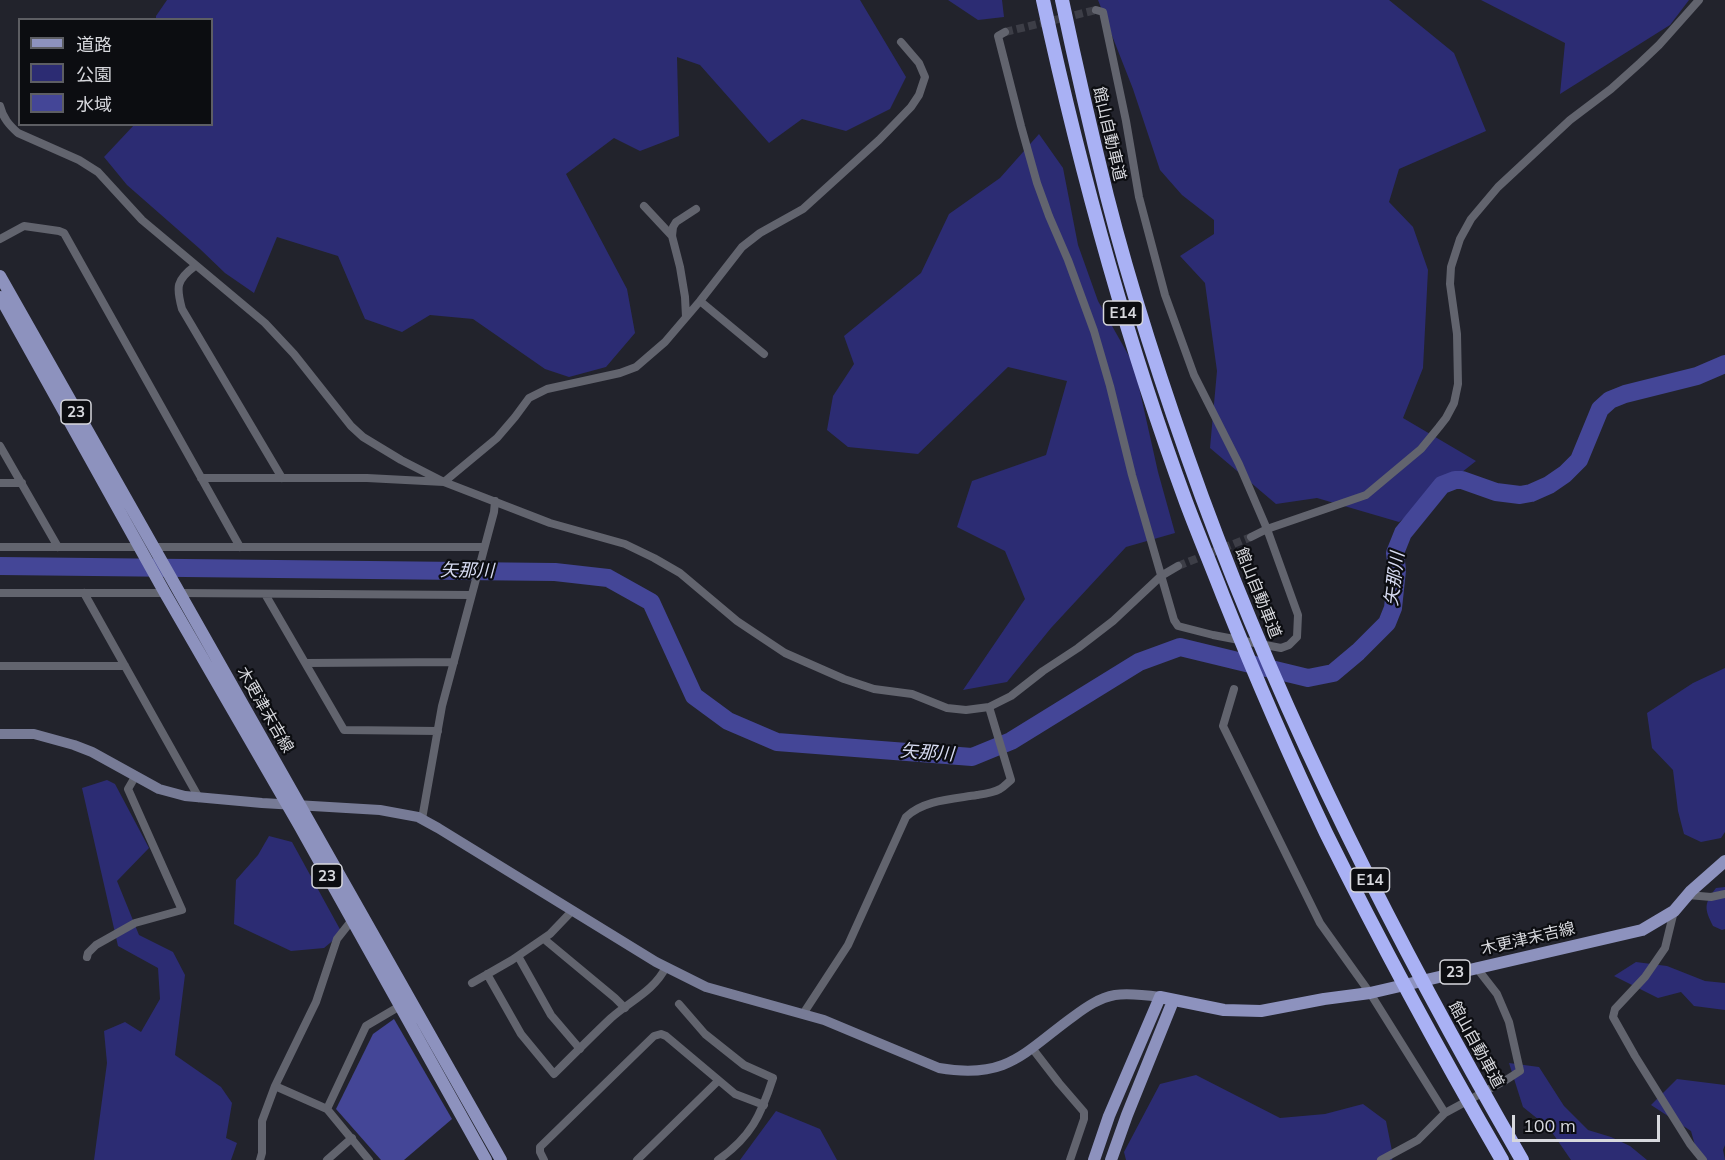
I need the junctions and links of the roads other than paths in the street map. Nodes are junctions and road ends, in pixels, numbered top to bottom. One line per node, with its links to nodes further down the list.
1 (1043, 0): 93 (highway, 館山自動車道 / E14)
2 (1062, 0): 94 (highway, 館山自動車道 / E14)
3 (1699, 0): 25 (street)
4 (1096, 10): 25 (street)
5 (1005, 32): 33 (street)
6 (901, 42): 15 (street)
7 (0, 106): 12 (street)
8 (644, 206): 10 (street)
9 (696, 209): 10 (street)
10 (672, 236): 16 (street)
11 (0, 239): 19 (street)
12 (195, 266): 20 (street); 21 (street)
13 (0, 276): 29 (main road, 木更津末吉線 / 23)
14 (0, 297): 29 (main road, 木更津末吉線 / 23)
15 (699, 301): 16 (street); 17 (street)
16 (686, 317): 21 (street)
17 (764, 354)
18 (0, 446): 23 (street)
19 (201, 478): 20 (street); 30 (street)
20 (282, 478): 21 (street)
21 (444, 482): 24 (street)
22 (0, 483): 23 (street)
23 (22, 483): 28 (street)
24 (495, 501): 31 (street); 45 (street)
25 (1267, 529): 26 (street); 33 (street)
26 (1251, 537)
27 (0, 547): 28 (street)
28 (58, 547): 29 (street)
29 (146, 547): 30 (street); 37 (main road, 木更津末吉線 / 23); 38 (main road, 木更津末吉線 / 23)
30 (240, 547): 31 (street)
31 (483, 551): 34 (street)
32 (1178, 566): 33 (street)
33 (1161, 576): 45 (street)
34 (472, 592): 39 (street); 40 (street)
35 (0, 593): 36 (street)
36 (84, 593): 37 (street); 43 (street)
37 (165, 593): 38 (street); 50 (main road, 木更津末吉線 / 23)
38 (180, 593): 39 (street); 51 (main road, 木更津末吉線 / 23)
39 (265, 594): 41 (street)
40 (454, 662): 41 (street); 46 (street)
41 (306, 663): 46 (street)
42 (0, 666): 43 (street)
43 (125, 666): 49 (street)
44 (1234, 689): 66 (street)
45 (989, 707): 72 (street)
46 (438, 731): 52 (street)
47 (0, 734): 48 (street)
48 (135, 777): 49 (street); 61 (street)
49 (199, 798): 50 (street)
50 (287, 805): 51 (street); 58 (main road, 木更津末吉線 / 23)
51 (301, 805): 52 (street); 85 (main road, 木更津末吉線 / 23)
52 (422, 819): 56 (street)
53 (1725, 861): 55 (main road, 木更津末吉線 / 23)
54 (1725, 894): 55 (street)
55 (1688, 895): 57 (main road, 木更津末吉線 / 23)
56 (572, 911): 59 (street); 63 (street)
57 (1674, 911): 62 (main road, 木更津末吉線 / 23); 95 (street)
58 (352, 920): 70 (main road, 木更津末吉線 / 23); 76 (street)
59 (544, 939): 60 (street); 71 (street)
60 (518, 956): 64 (street); 74 (street)
61 (87, 957)
62 (1476, 967): 66 (main road, 木更津末吉線 / 23); 79 (street)
63 (666, 968): 71 (street); 72 (street)
64 (487, 974): 65 (street); 74 (street)
65 (471, 983)
66 (1370, 993): 68 (main road, 木更津末吉線 / 23); 79 (street)
67 (1160, 997): 68 (main road, 木更津末吉線 / 23); 73 (street); 90 (main road)
68 (1173, 1001): 91 (main road)
69 (679, 1004): 77 (street)
70 (400, 1006): 78 (street); 84 (main road, 木更津末吉線 / 23)
71 (625, 1008): 74 (street)
72 (803, 1014): 73 (street)
73 (1032, 1048): 89 (street)
74 (580, 1049)
75 (718, 1081): 77 (street); 86 (street); 87 (street)
76 (275, 1086): 78 (street); 81 (street)
77 (764, 1105): 88 (street)
78 (327, 1109): 80 (street)
79 (1445, 1113): 92 (street)
80 (352, 1138): 82 (street); 83 (street)
81 (260, 1160)
82 (327, 1160)
83 (369, 1160)
84 (486, 1160)
85 (501, 1160)
86 (544, 1160)
87 (637, 1160)
88 (718, 1160)
89 (1070, 1160)
90 (1094, 1160)
91 (1112, 1160)
92 (1381, 1160)
93 (1502, 1160)
94 (1522, 1160)
95 (1703, 1160)

